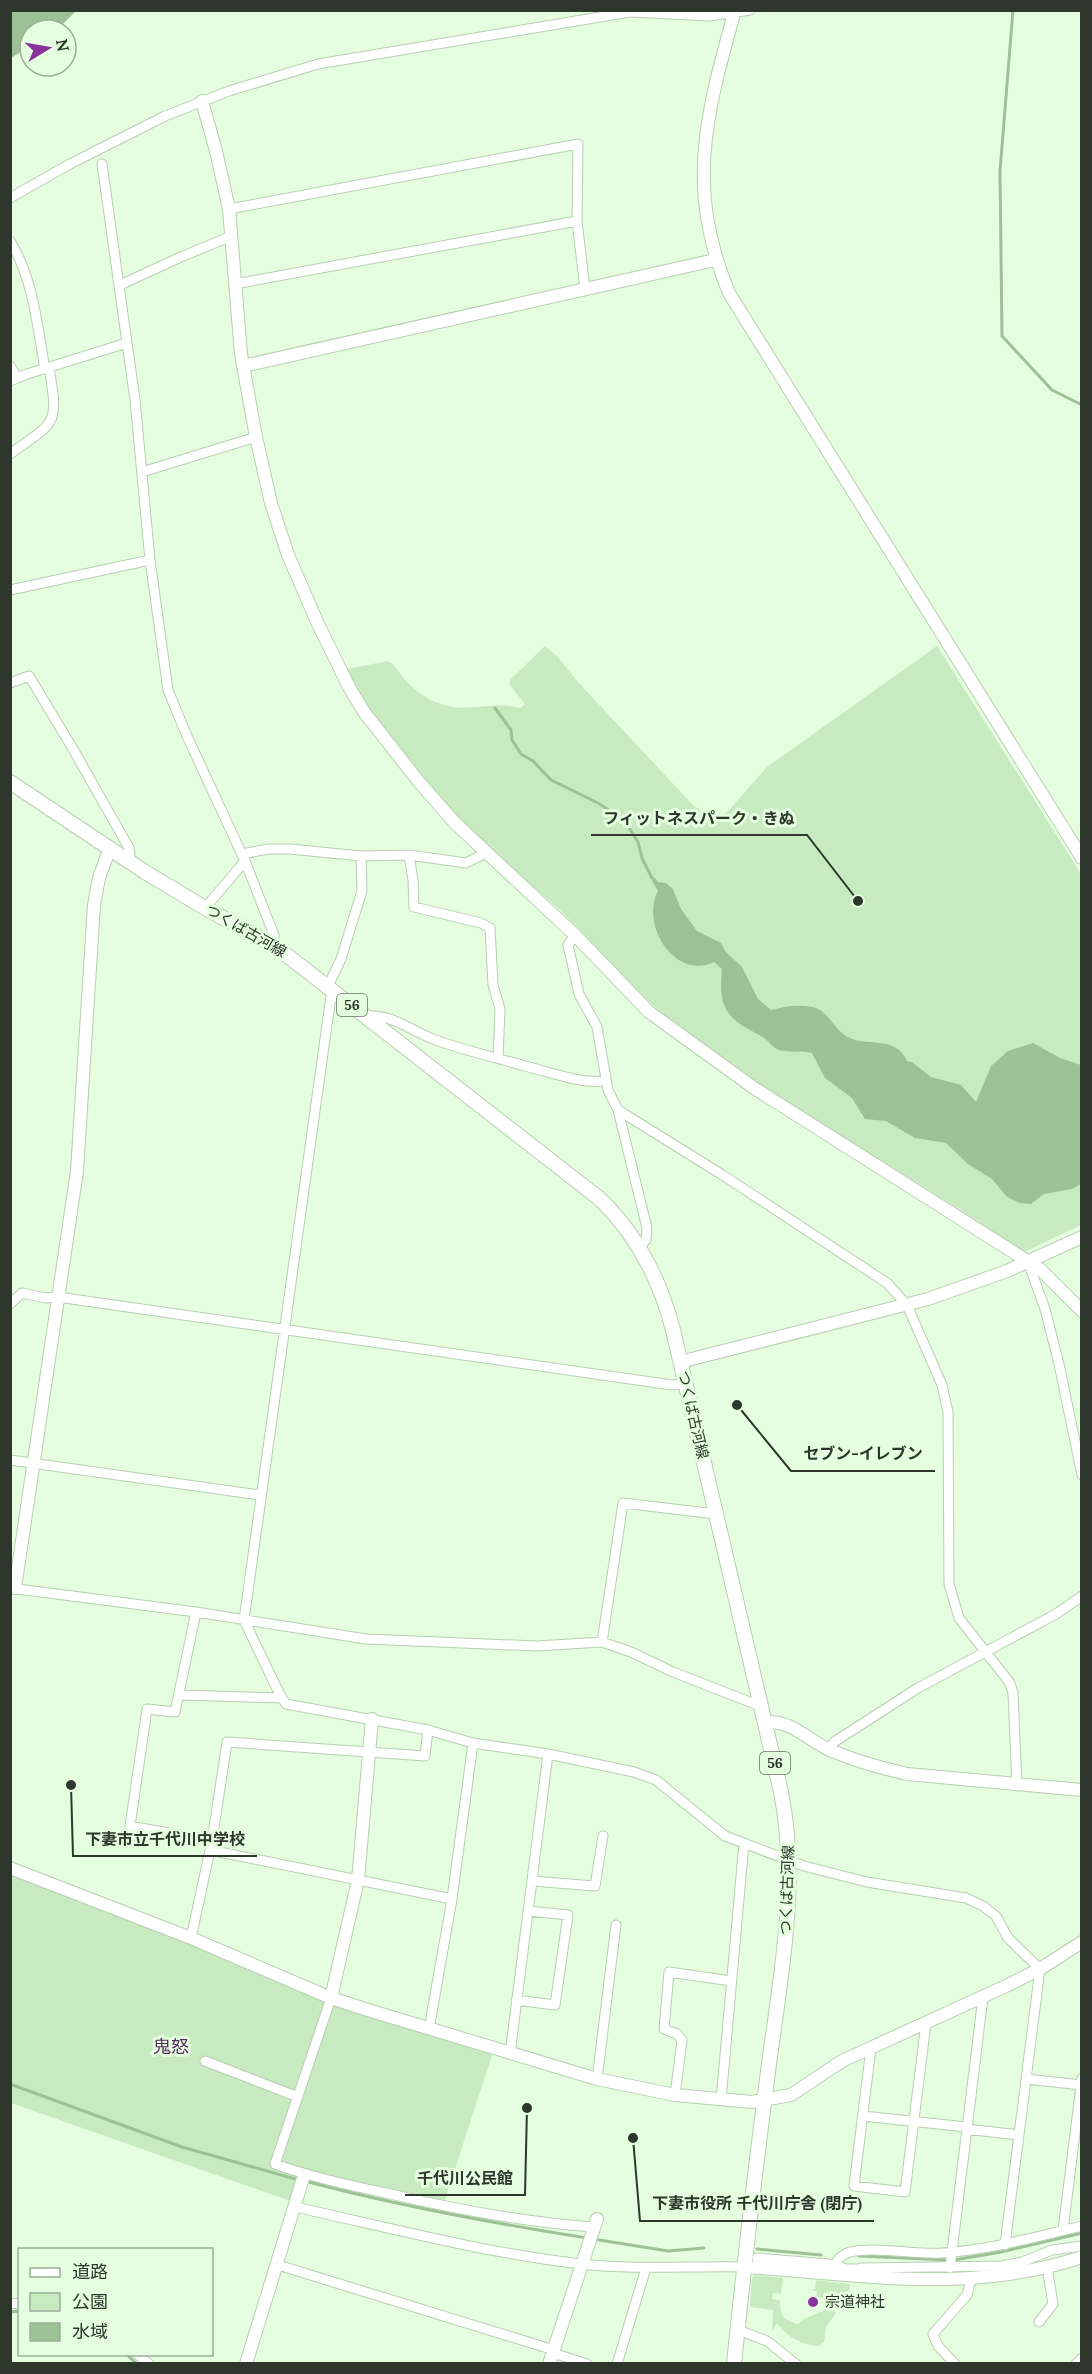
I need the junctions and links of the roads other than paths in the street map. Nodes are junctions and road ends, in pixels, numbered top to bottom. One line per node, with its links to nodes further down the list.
1 (750, 10): 2 (street)
2 (734, 14): 3 (street); 10 (street)
3 (202, 101): 5 (street); 6 (street)
4 (102, 164): 12 (street)
5 (10, 198)
6 (229, 209): 7 (street); 8 (street)
7 (577, 222): 11 (street); 13 (street)
8 (232, 236): 11 (street); 12 (street)
9 (10, 242): 17 (street)
10 (715, 260): 13 (street); 31 (street)
11 (235, 284): 16 (street)
12 (120, 285): 14 (street)
13 (585, 289): 16 (street)
14 (127, 343): 17 (street); 21 (street)
15 (10, 366): 18 (street)
16 (243, 366): 19 (street)
17 (47, 369): 18 (street); 20 (street)
18 (14, 379)
19 (256, 437): 21 (street); 27 (street)
20 (10, 454)
21 (142, 472): 22 (street)
22 (150, 560): 23 (street); 30 (street)
23 (10, 590)
24 (10, 683): 32 (street)
25 (10, 782): 26 (main road, つくば古河線 / 56)
26 (110, 848): 32 (main road, つくば古河線 / 56); 44 (street)
27 (486, 852): 28 (street); 34 (street)
28 (409, 855): 29 (street); 38 (street)
29 (361, 856): 30 (street); 36 (street)
30 (244, 857): 33 (street); 35 (street)
31 (1082, 858)
32 (127, 859): 33 (main road, つくば古河線 / 56)
33 (205, 908): 35 (main road, つくば古河線 / 56)
34 (575, 935): 39 (street); 43 (street)
35 (275, 946): 36 (main road, つくば古河線 / 56)
36 (330, 987): 37 (main road, つくば古河線 / 56); 48 (street)
37 (364, 1016): 38 (street); 42 (main road, つくば古河線 / 56)
38 (498, 1058): 39 (street)
39 (606, 1082): 40 (street)
40 (618, 1110): 42 (street); 46 (street)
41 (1082, 1237): 43 (street)
42 (640, 1246): 49 (main road, つくば古河線 / 56)
43 (1028, 1262): 46 (street); 47 (street); 53 (street)
44 (58, 1297): 45 (street); 48 (street); 52 (street)
45 (10, 1304)
46 (908, 1305): 49 (street); 61 (street)
47 (1082, 1311)
48 (285, 1328): 50 (street); 54 (street)
49 (681, 1362): 50 (main road, つくば古河線 / 56)
50 (685, 1384): 55 (main road, つくば古河線 / 56)
51 (10, 1460): 52 (street)
52 (33, 1464): 54 (street); 56 (street)
53 (1082, 1475)
54 (260, 1495): 59 (street)
55 (716, 1514): 60 (street); 64 (main road, つくば古河線 / 56)
56 (13, 1588): 58 (street)
57 (1082, 1596): 61 (street)
58 (196, 1612): 59 (street); 62 (street)
59 (244, 1620): 60 (street); 63 (street)
60 (602, 1642): 64 (street)
61 (987, 1653): 69 (street); 72 (street)
62 (178, 1695): 63 (street); 76 (street)
63 (282, 1698): 65 (street)
64 (761, 1705): 66 (main road, つくば古河線 / 56)
65 (372, 1719): 67 (street); 70 (street)
66 (765, 1723): 69 (street); 77 (main road, つくば古河線 / 56)
67 (428, 1730): 68 (street); 70 (street)
68 (473, 1743): 71 (street); 81 (street)
69 (830, 1750): 72 (street)
70 (371, 1754): 76 (street); 79 (street)
71 (548, 1754): 75 (street); 80 (street)
72 (1017, 1786): 73 (street)
73 (1082, 1790)
74 (603, 1836): 80 (street)
75 (744, 1843): 77 (street); 87 (street)
76 (211, 1846): 79 (street); 84 (street)
77 (790, 1860): 86 (street); 103 (main road, つくば古河線 / 56)
78 (10, 1868): 84 (street)
79 (358, 1880): 81 (street); 89 (street)
80 (532, 1881): 82 (street)
81 (452, 1899): 92 (street)
82 (528, 1911): 90 (street); 90 (street)
83 (616, 1925): 97 (street)
84 (191, 1938): 89 (street)
85 (1082, 1942): 86 (street)
86 (1040, 1969): 88 (street); 98 (street)
87 (731, 1981): 100 (street); 102 (street)
88 (983, 1997): 91 (street); 106 (street)
89 (331, 1998): 92 (street); 101 (street)
90 (516, 2000): 94 (street)
91 (926, 2023): 93 (street); 105 (street)
92 (429, 2029): 94 (street)
93 (871, 2048): 103 (street); 104 (street)
94 (510, 2054): 97 (street)
95 (205, 2061): 101 (street)
96 (1082, 2078): 99 (street)
97 (597, 2079): 100 (street)
98 (1026, 2079): 99 (street); 108 (street)
99 (1081, 2085): 107 (street)
100 (675, 2095): 102 (street)
101 (298, 2097): 109 (street)
102 (721, 2100): 103 (street)
103 (765, 2100): 123 (main road, つくば古河線 / 56)
104 (863, 2116): 105 (street); 105 (street)
105 (914, 2121): 106 (street)
106 (966, 2128): 108 (street); 118 (street)
107 (1078, 2133): 113 (street)
108 (1019, 2135): 115 (street)
109 (304, 2175): 110 (street); 111 (street)
110 (295, 2207): 121 (street); 122 (street)
111 (595, 2223): 121 (street)
112 (1082, 2226): 113 (street)
113 (1063, 2230): 114 (street)
114 (1048, 2234): 115 (street); 117 (street)
115 (1005, 2245): 118 (street)
116 (1082, 2246): 117 (street)
117 (1052, 2250): 128 (street)
118 (950, 2252): 127 (street); 129 (street)
119 (1082, 2257): 124 (street)
120 (757, 2258): 129 (street)
121 (581, 2264): 125 (street); 134 (street)
122 (278, 2265): 134 (street); 137 (street)
123 (744, 2267): 125 (street); 129 (street); 133 (main road, つくば古河線 / 56)
124 (1047, 2267): 128 (street); 132 (street)
125 (646, 2268): 139 (street)
126 (861, 2268): 127 (street); 129 (street); 130 (street)
127 (950, 2268): 128 (street)
128 (1013, 2269): 131 (street)
129 (831, 2270): 130 (street)
130 (847, 2276): 131 (street)
131 (971, 2280): 141 (street)
132 (1039, 2322)
133 (738, 2330): 136 (street); 140 (main road, つくば古河線 / 56)
134 (552, 2356): 138 (street)
135 (1082, 2358): 142 (street)
136 (795, 2363)
137 (246, 2364)
138 (587, 2364)
139 (617, 2364)
140 (734, 2364)
141 (955, 2364)
142 (1076, 2364)

